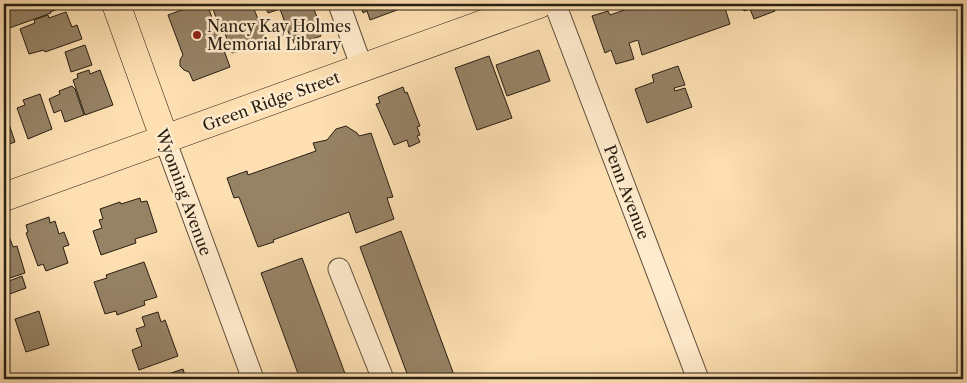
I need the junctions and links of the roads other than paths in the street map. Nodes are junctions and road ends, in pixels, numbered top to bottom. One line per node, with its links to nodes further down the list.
1 (116, 4): 6 (main road, Wyoming Avenue)
2 (339, 4): 5 (street)
3 (539, 4): 5 (main road, Green Ridge Street)
4 (555, 4): 11 (street, Penn Avenue)
5 (362, 68): 6 (main road, Green Ridge Street)
6 (164, 140): 7 (main road, Green Ridge Street); 9 (street, Wyoming Avenue)
7 (4, 197)
8 (339, 269): 10 (street)
9 (253, 379)
10 (383, 379)
11 (698, 379)

